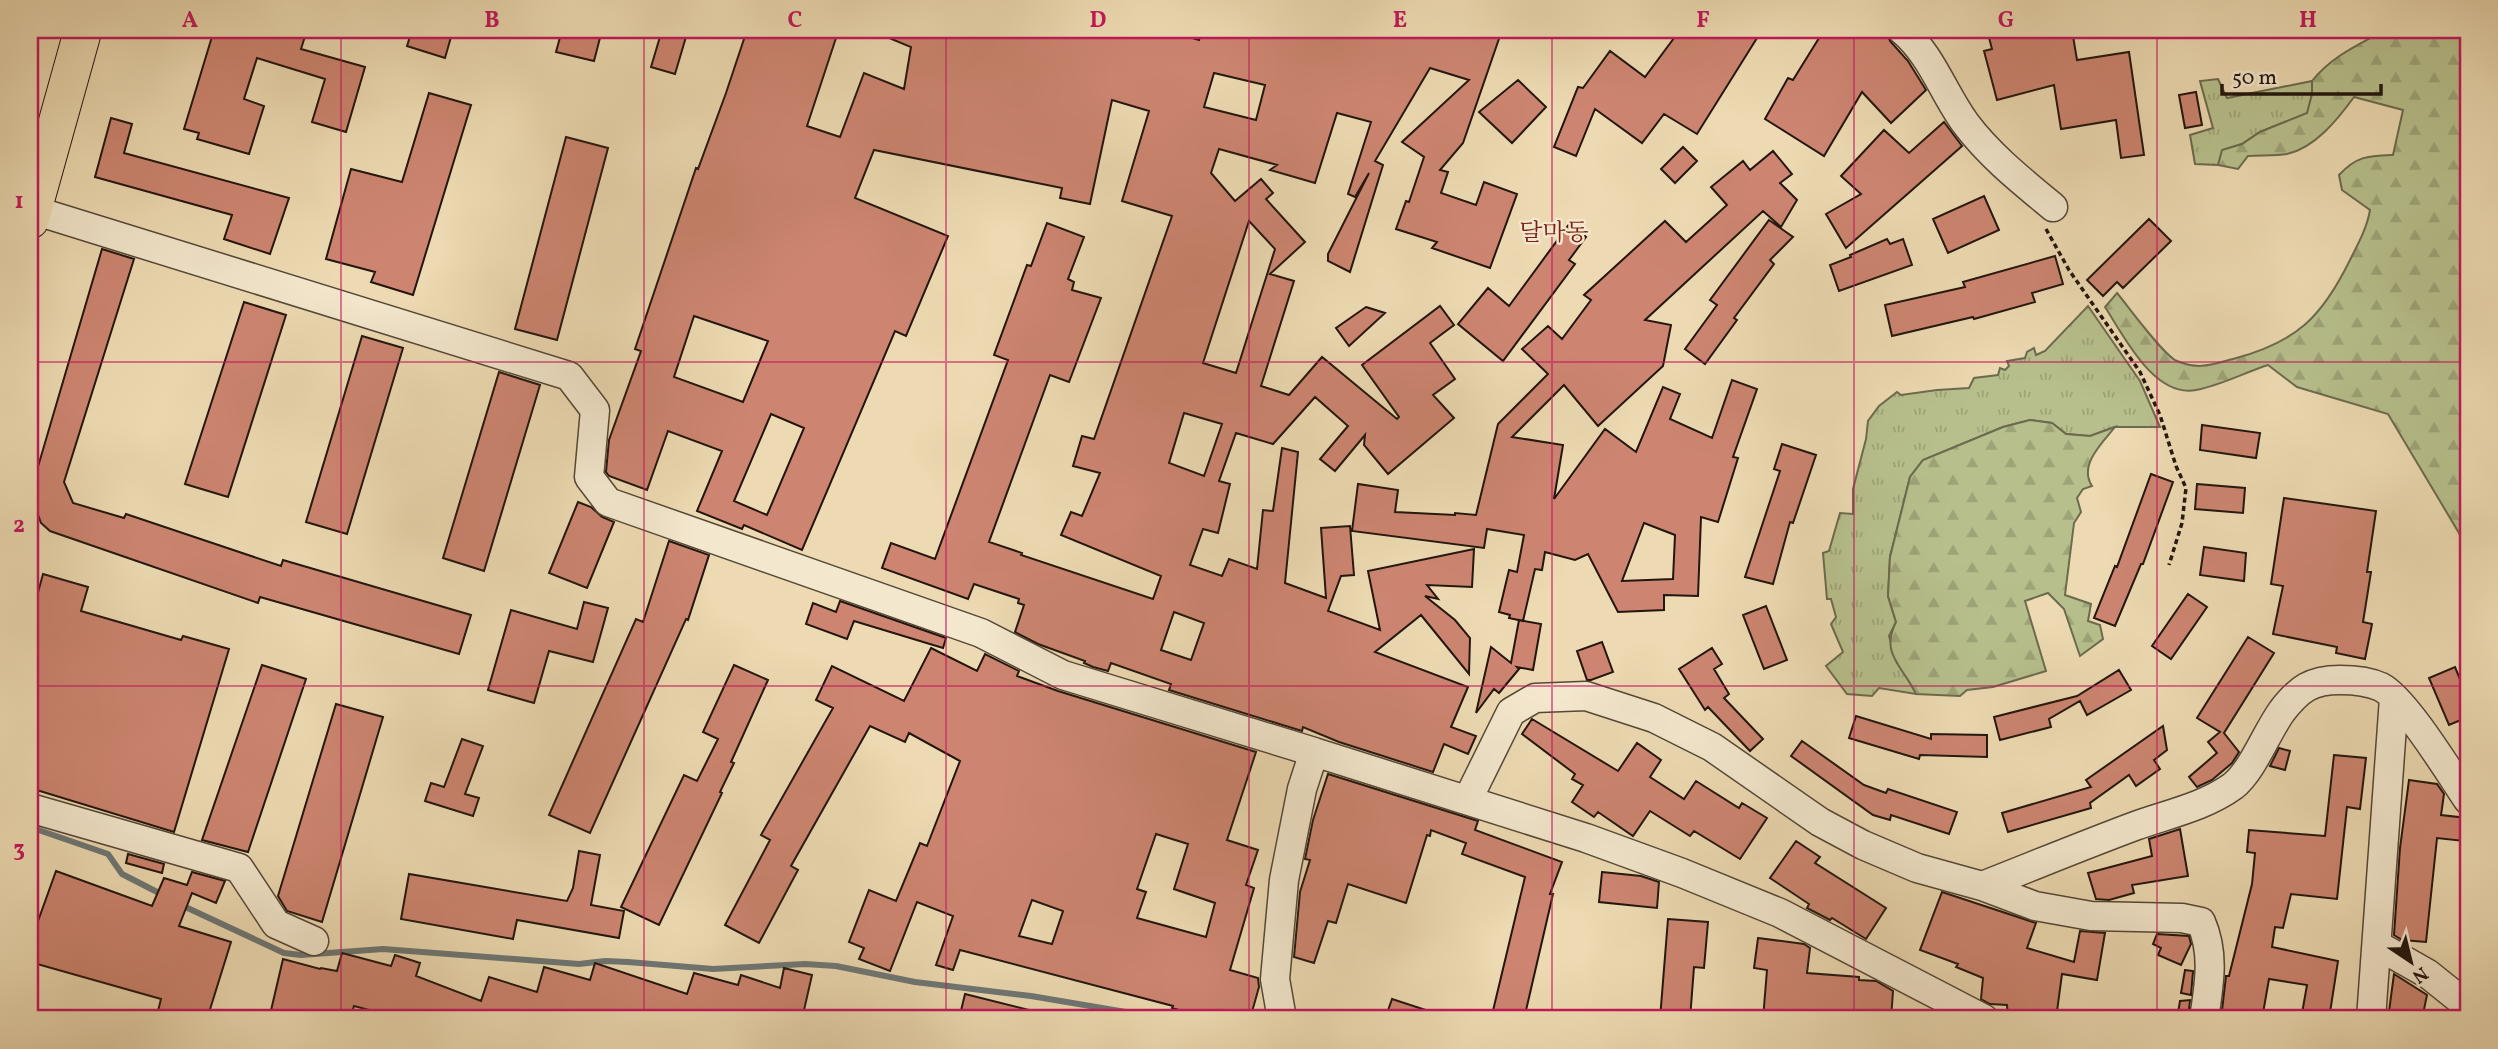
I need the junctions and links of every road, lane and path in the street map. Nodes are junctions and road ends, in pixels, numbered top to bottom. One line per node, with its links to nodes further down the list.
1 (83, 30): 3 (main road)
2 (1902, 30): 4 (street)
3 (31, 215): 7 (street)
4 (2049, 217): 5 (path)
5 (2169, 565)
6 (2394, 698): 9 (street); 11 (street); 13 (street)
7 (1314, 752): 8 (street); 15 (street)
8 (1468, 799): 11 (street); 16 (street)
9 (2468, 800)
10 (30, 808): 12 (street)
11 (1982, 886): 17 (street)
12 (314, 941)
13 (2377, 945): 14 (street); 18 (street)
14 (2468, 1006)
15 (1282, 1019)
16 (1984, 1019)
17 (2204, 1019)
18 (2371, 1019)

